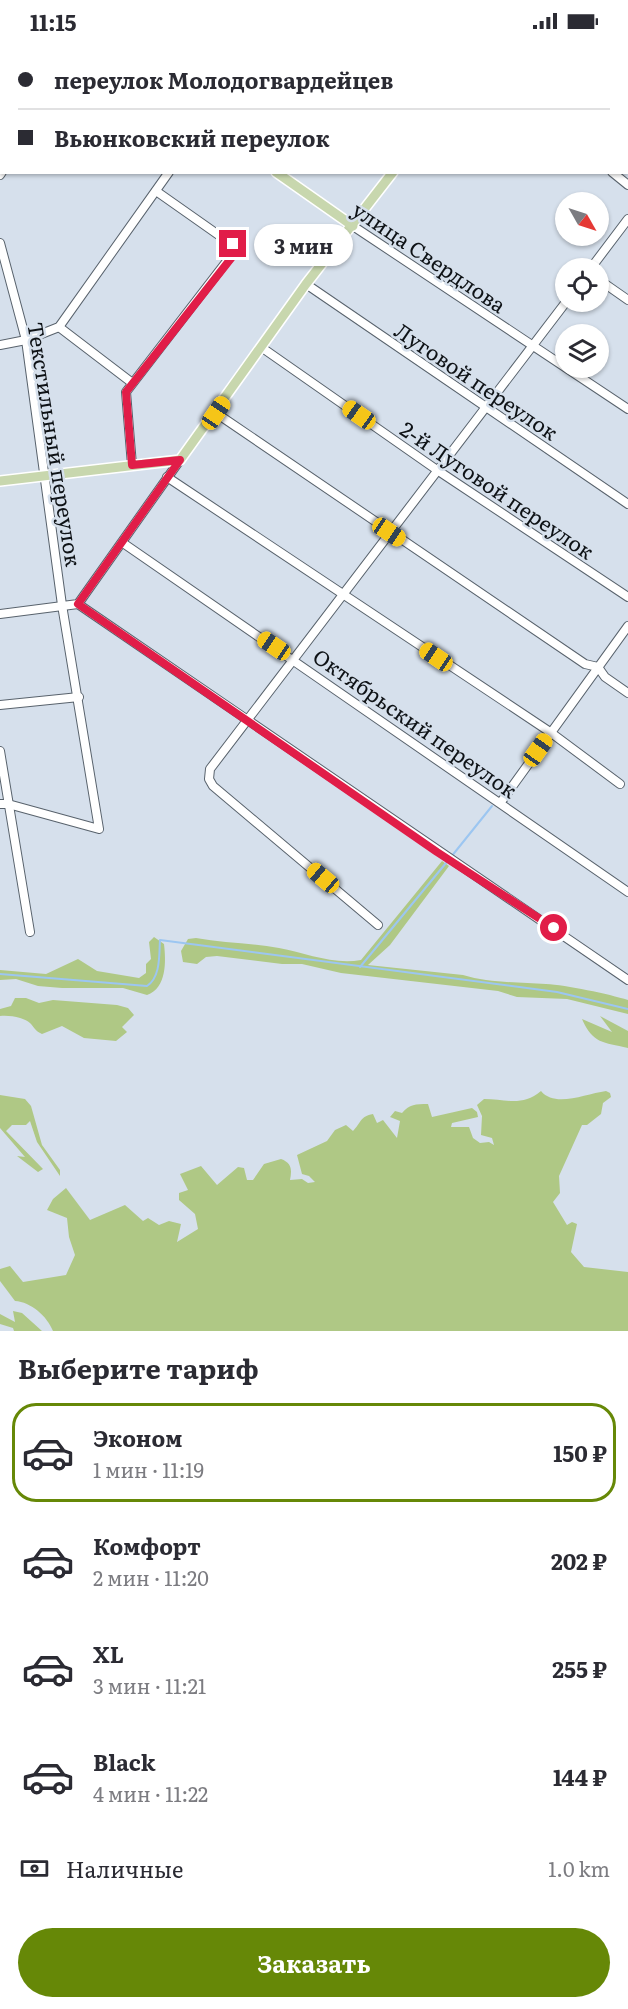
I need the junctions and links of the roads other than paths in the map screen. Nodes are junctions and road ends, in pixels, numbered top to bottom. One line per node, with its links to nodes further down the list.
1 (168, 174): 6 (street)
2 (279, 174): 8 (main road, улица Свердлова)
3 (392, 174): 8 (main road)
4 (614, 174): 5 (street)
5 (628, 185)
6 (156, 191): 15 (street); 20 (street)
7 (628, 219): 10 (street)
8 (353, 226): 11 (main road); 18 (street, улица Свердлова)
9 (0, 243): 16 (street, Текстильный переулок)
10 (599, 258)
11 (306, 284): 19 (main road); 21 (street, Луговой переулок)
12 (609, 287): 13 (street)
13 (628, 300)
14 (558, 312): 18 (street)
15 (59, 327): 16 (street); 20 (street)
16 (26, 340): 17 (street); 27 (street, Текстильный переулок)
17 (0, 345)
18 (532, 345): 21 (street); 22 (street, улица Свердлова)
19 (261, 347): 23 (main road); 26 (street, 2-й Луговой переулок)
20 (131, 382): 25 (street)
21 (484, 408): 26 (street); 30 (street, Луговой переулок)
22 (628, 410)
23 (216, 413): 24 (main road); 31 (street)
24 (180, 460): 25 (main road); 28 (street)
25 (132, 465): 27 (main road)
26 (437, 470): 31 (street); 34 (street, 2-й Луговой переулок)
27 (44, 476): 29 (main road); 36 (street, Текстильный переулок)
28 (167, 477): 32 (street); 33 (street)
29 (0, 481)
30 (628, 504)
31 (389, 532): 33 (street); 40 (street)
32 (123, 543): 35 (street); 39 (street, Октябрьский переулок)
33 (341, 594): 39 (street); 45 (street)
34 (628, 597)
35 (78, 604): 36 (street); 44 (street)
36 (62, 605): 37 (street); 42 (street, Текстильный переулок)
37 (0, 614)
38 (628, 626): 40 (street)
39 (293, 659): 44 (street); 48 (street, Октябрьский переулок)
40 (598, 667): 41 (street); 45 (street)
41 (628, 693)
42 (79, 698): 43 (street); 49 (street, Текстильный переулок)
43 (0, 705)
44 (248, 721): 51 (street); 53 (street)
45 (550, 732): 47 (street); 48 (street)
46 (0, 751): 49 (street)
47 (620, 784)
48 (501, 801): 50 (street, Октябрьский переулок)
49 (4, 804): 52 (street)
50 (628, 892)
51 (378, 925)
52 (30, 932)
53 (628, 980)

